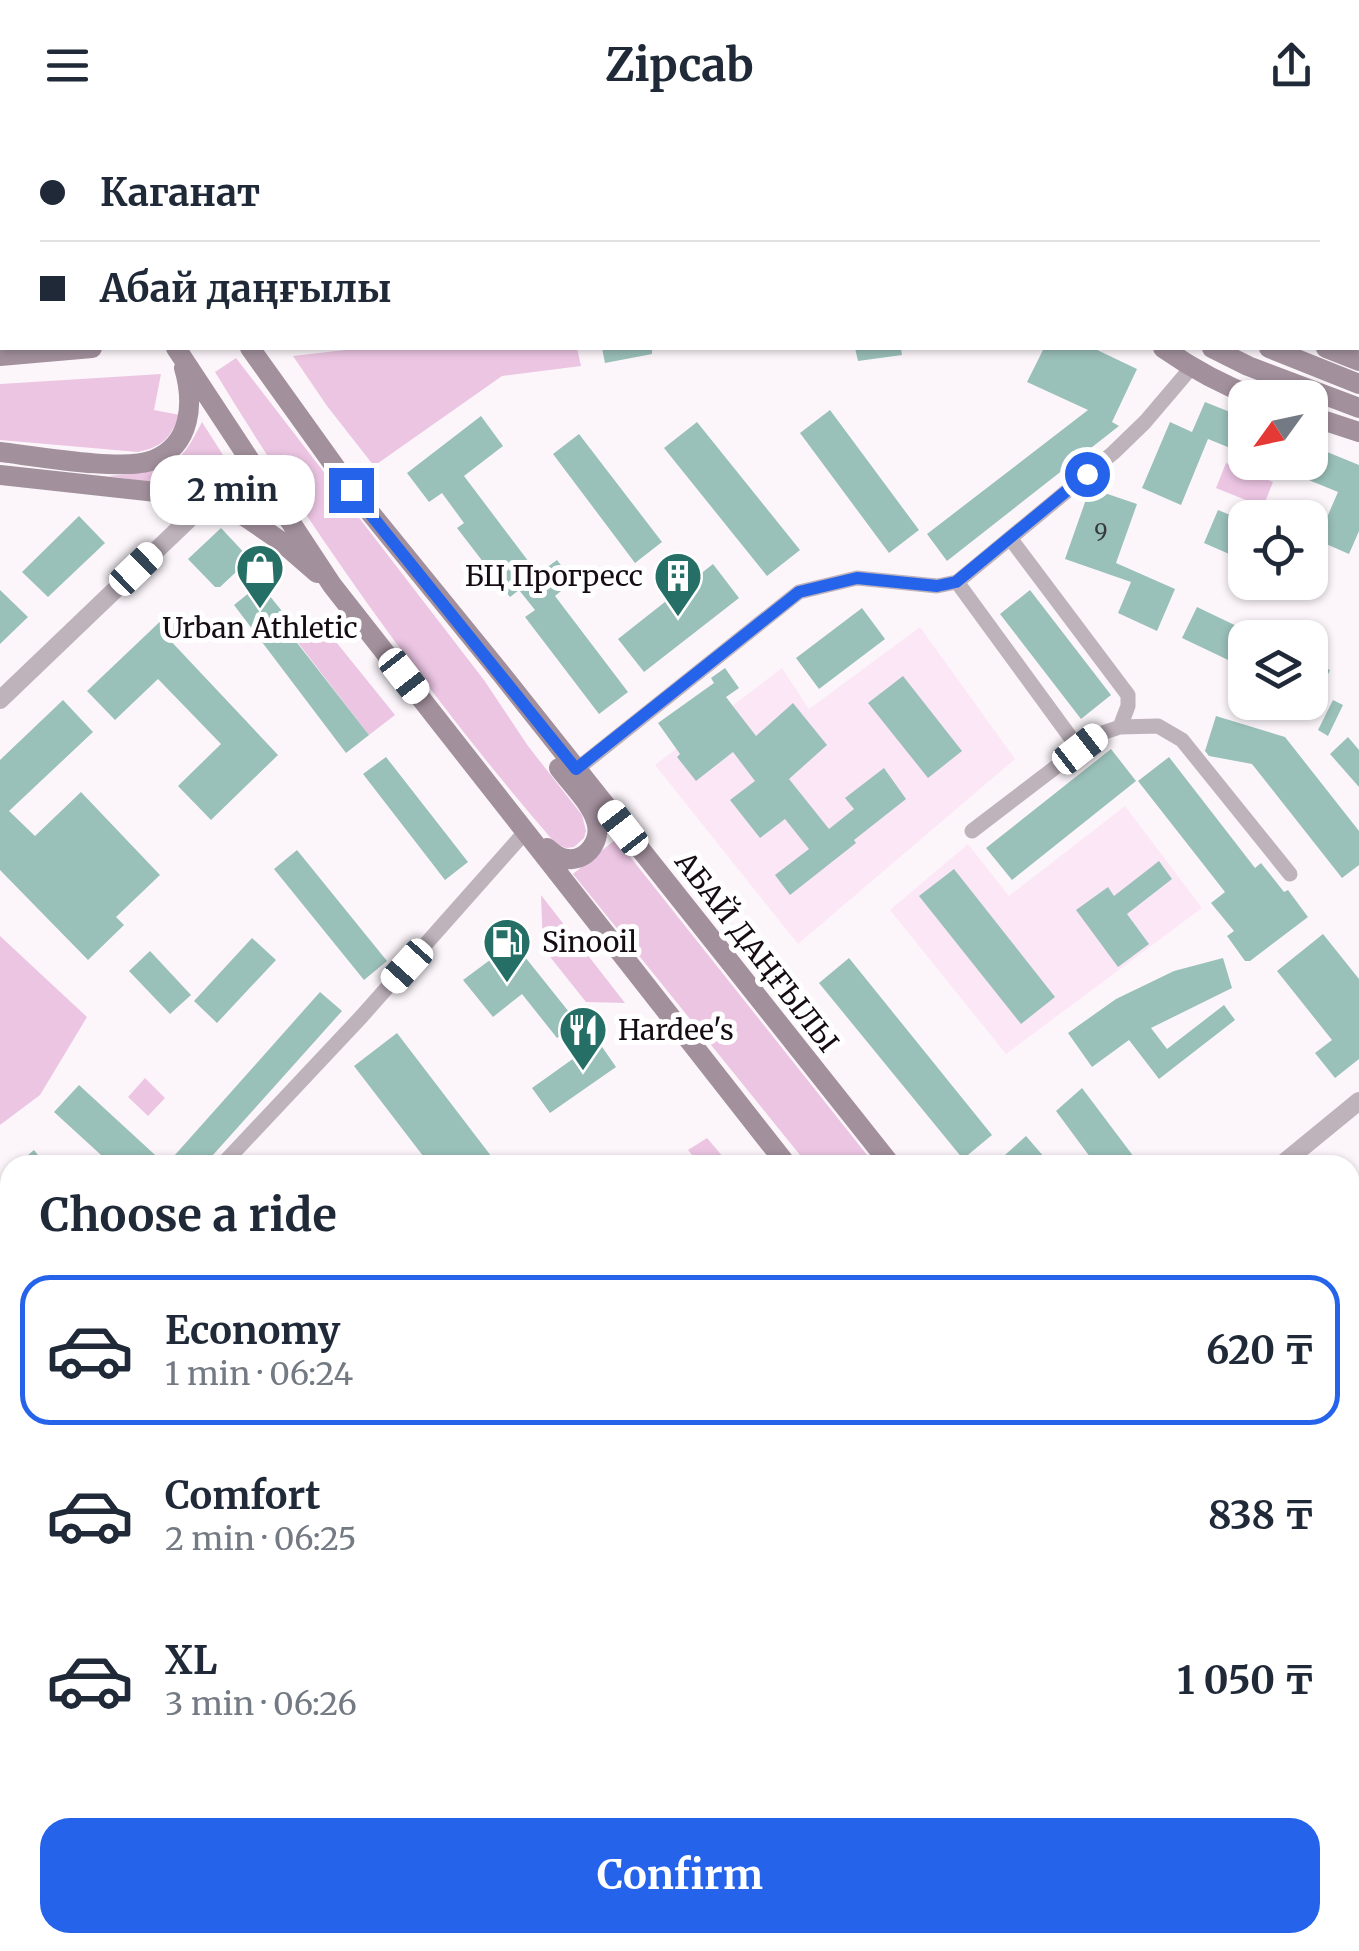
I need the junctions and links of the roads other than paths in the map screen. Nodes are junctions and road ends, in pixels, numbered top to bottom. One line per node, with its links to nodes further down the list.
1 (176, 350): 17 (main road)
2 (176, 350): 22 (main road)
3 (1167, 350): 11 (main road)
4 (1216, 350): 14 (main road)
5 (1274, 350): 12 (main road)
6 (1331, 350): 10 (main road)
7 (20, 351): 9 (main road)
8 (258, 354): 23 (main road, АБАЙ ДАҢҒЫЛЫ)
9 (0, 358)
10 (1359, 362)
11 (1191, 368): 13 (main road); 20 (street)
12 (1359, 384)
13 (1228, 387)
14 (1359, 408)
15 (1328, 422): 16 (main road)
16 (1359, 432)
17 (0, 452)
18 (0, 475): 19 (main road)
19 (211, 498): 22 (main road); 24 (street)
20 (1010, 538): 21 (street); 25 (street)
21 (956, 582): 26 (street); 27 (street)
22 (332, 585): 29 (main road)
23 (503, 676): 27 (main road, АБАЙ ДАҢҒЫЛЫ); 29 (main road)
24 (0, 700)
25 (1120, 727): 26 (street); 30 (street)
26 (1080, 749): 28 (street)
27 (576, 769): 34 (main road, АБАЙ ДАҢҒЫЛЫ)
28 (972, 830)
29 (526, 831): 32 (street); 33 (main road)
30 (1290, 874)
31 (1359, 1100): 35 (street)
32 (231, 1155)
33 (779, 1155)
34 (883, 1155)
35 (1293, 1155)

